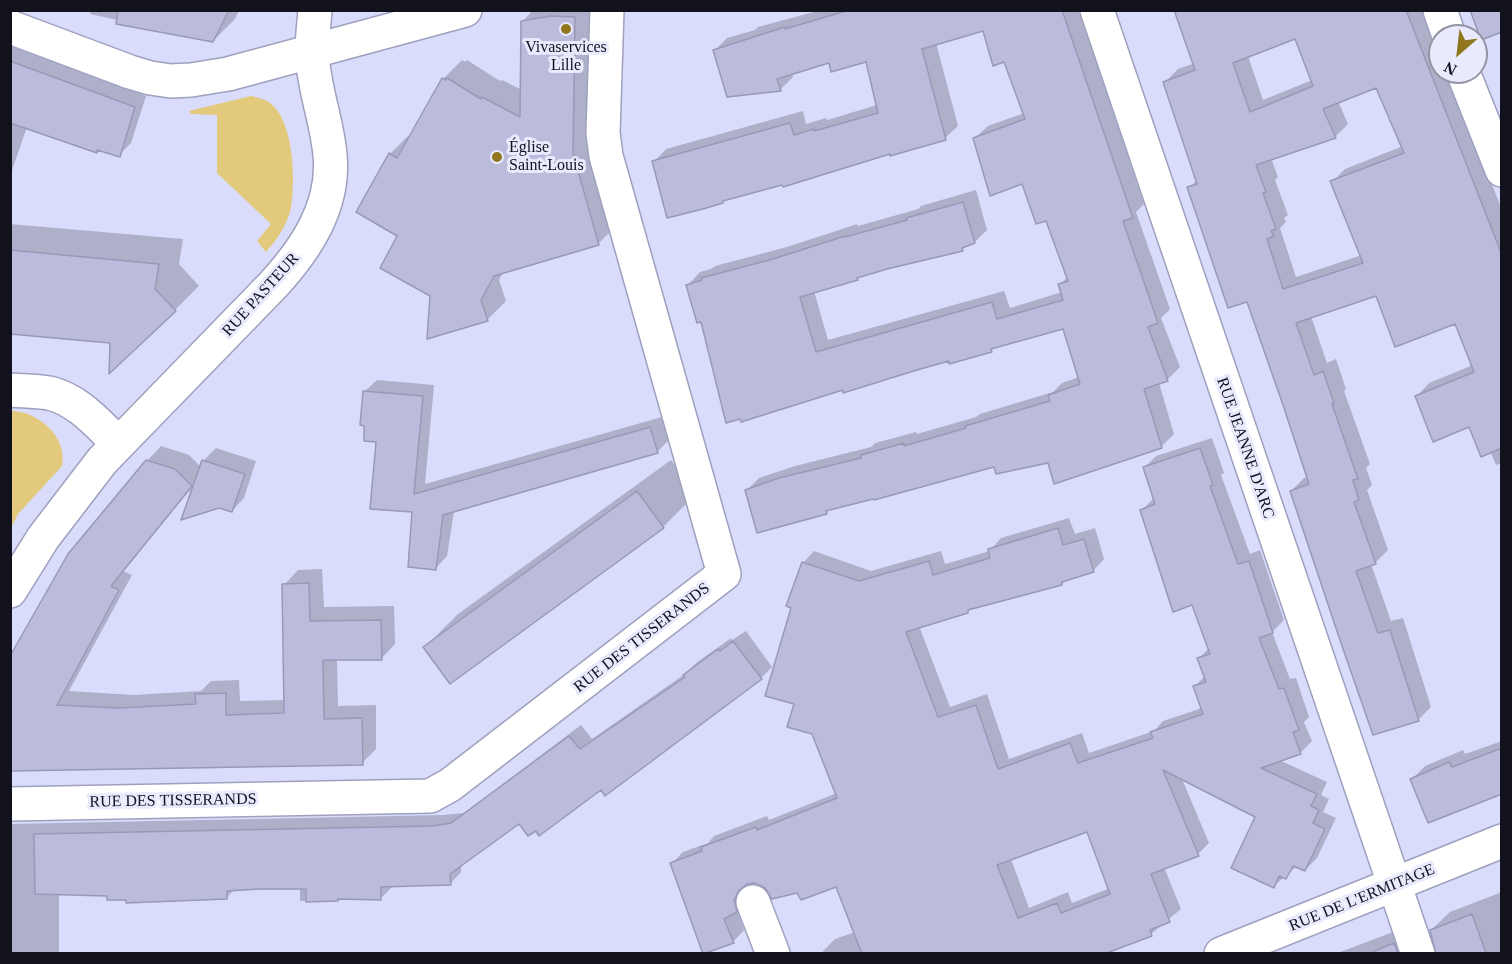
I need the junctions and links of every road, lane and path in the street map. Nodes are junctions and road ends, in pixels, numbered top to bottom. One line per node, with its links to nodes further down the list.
1 (315, 10): 6 (street, RUE PASTEUR)
2 (465, 10): 6 (street)
3 (607, 10): 12 (street, RUE DES TISSERANDS)
4 (1097, 10): 14 (street, RUE JEANNE D'ARC)
5 (10, 27): 6 (street)
6 (312, 52): 10 (street, RUE PASTEUR)
7 (1468, 84): 8 (street)
8 (1502, 170)
9 (10, 390): 10 (street)
10 (118, 443): 11 (street, RUE PASTEUR)
11 (10, 591)
12 (10, 804)
13 (1502, 841): 14 (street, RUE DE L'ERMITAGE)
14 (1393, 885): 17 (street, RUE DE L'ERMITAGE); 18 (street, RUE JEANNE D'ARC)
15 (753, 902): 16 (street)
16 (773, 954)
17 (1221, 954)
18 (1418, 954)

